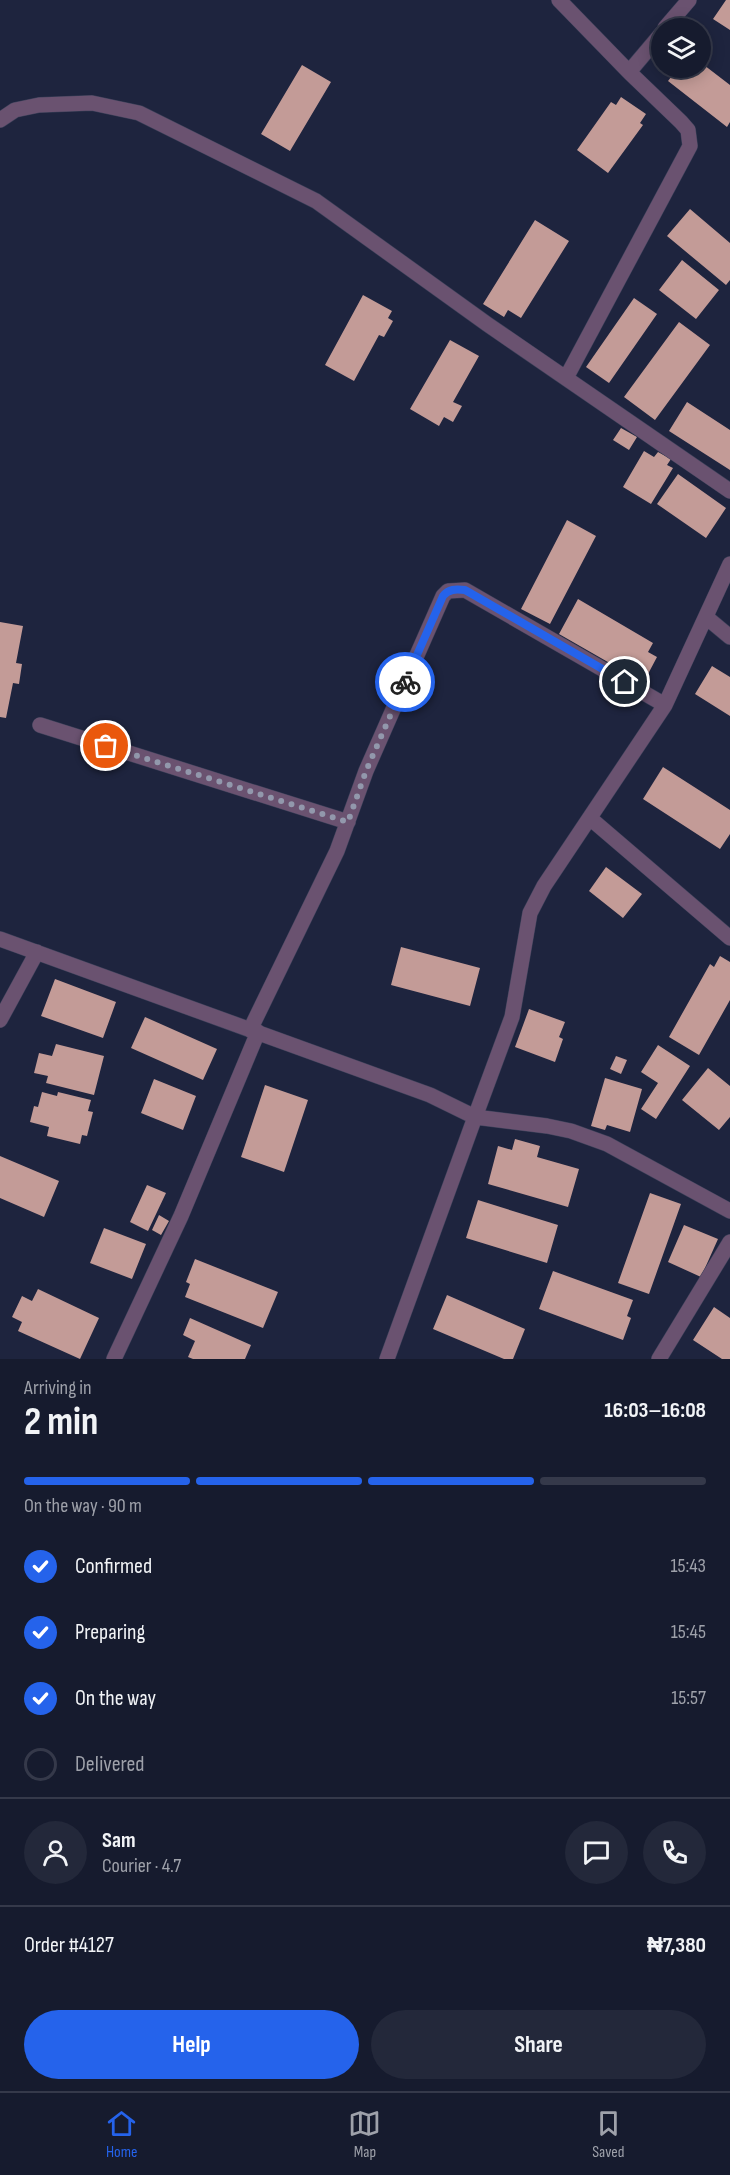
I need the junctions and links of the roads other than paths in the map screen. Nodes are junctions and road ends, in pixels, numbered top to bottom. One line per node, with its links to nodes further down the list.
1 (559, 0): 5 (street)
2 (689, 0): 3 (street)
3 (674, 18)
4 (651, 46): 5 (street)
5 (629, 72): 7 (street)
6 (0, 120): 7 (street)
7 (566, 378): 8 (street)
8 (730, 491)
9 (730, 564): 10 (street)
10 (706, 617): 11 (street); 12 (street)
11 (730, 637)
12 (665, 705): 14 (street); 15 (street)
13 (40, 725): 15 (street)
14 (591, 819): 16 (street); 21 (street)
15 (348, 822): 20 (street)
16 (730, 938)
17 (0, 939): 18 (street)
18 (37, 952): 19 (street); 20 (street)
19 (0, 1020)
20 (254, 1031): 21 (street); 24 (street)
21 (475, 1117): 22 (street); 25 (street)
22 (730, 1210)
23 (730, 1242): 26 (street)
24 (114, 1359)
25 (387, 1359)
26 (659, 1359)

